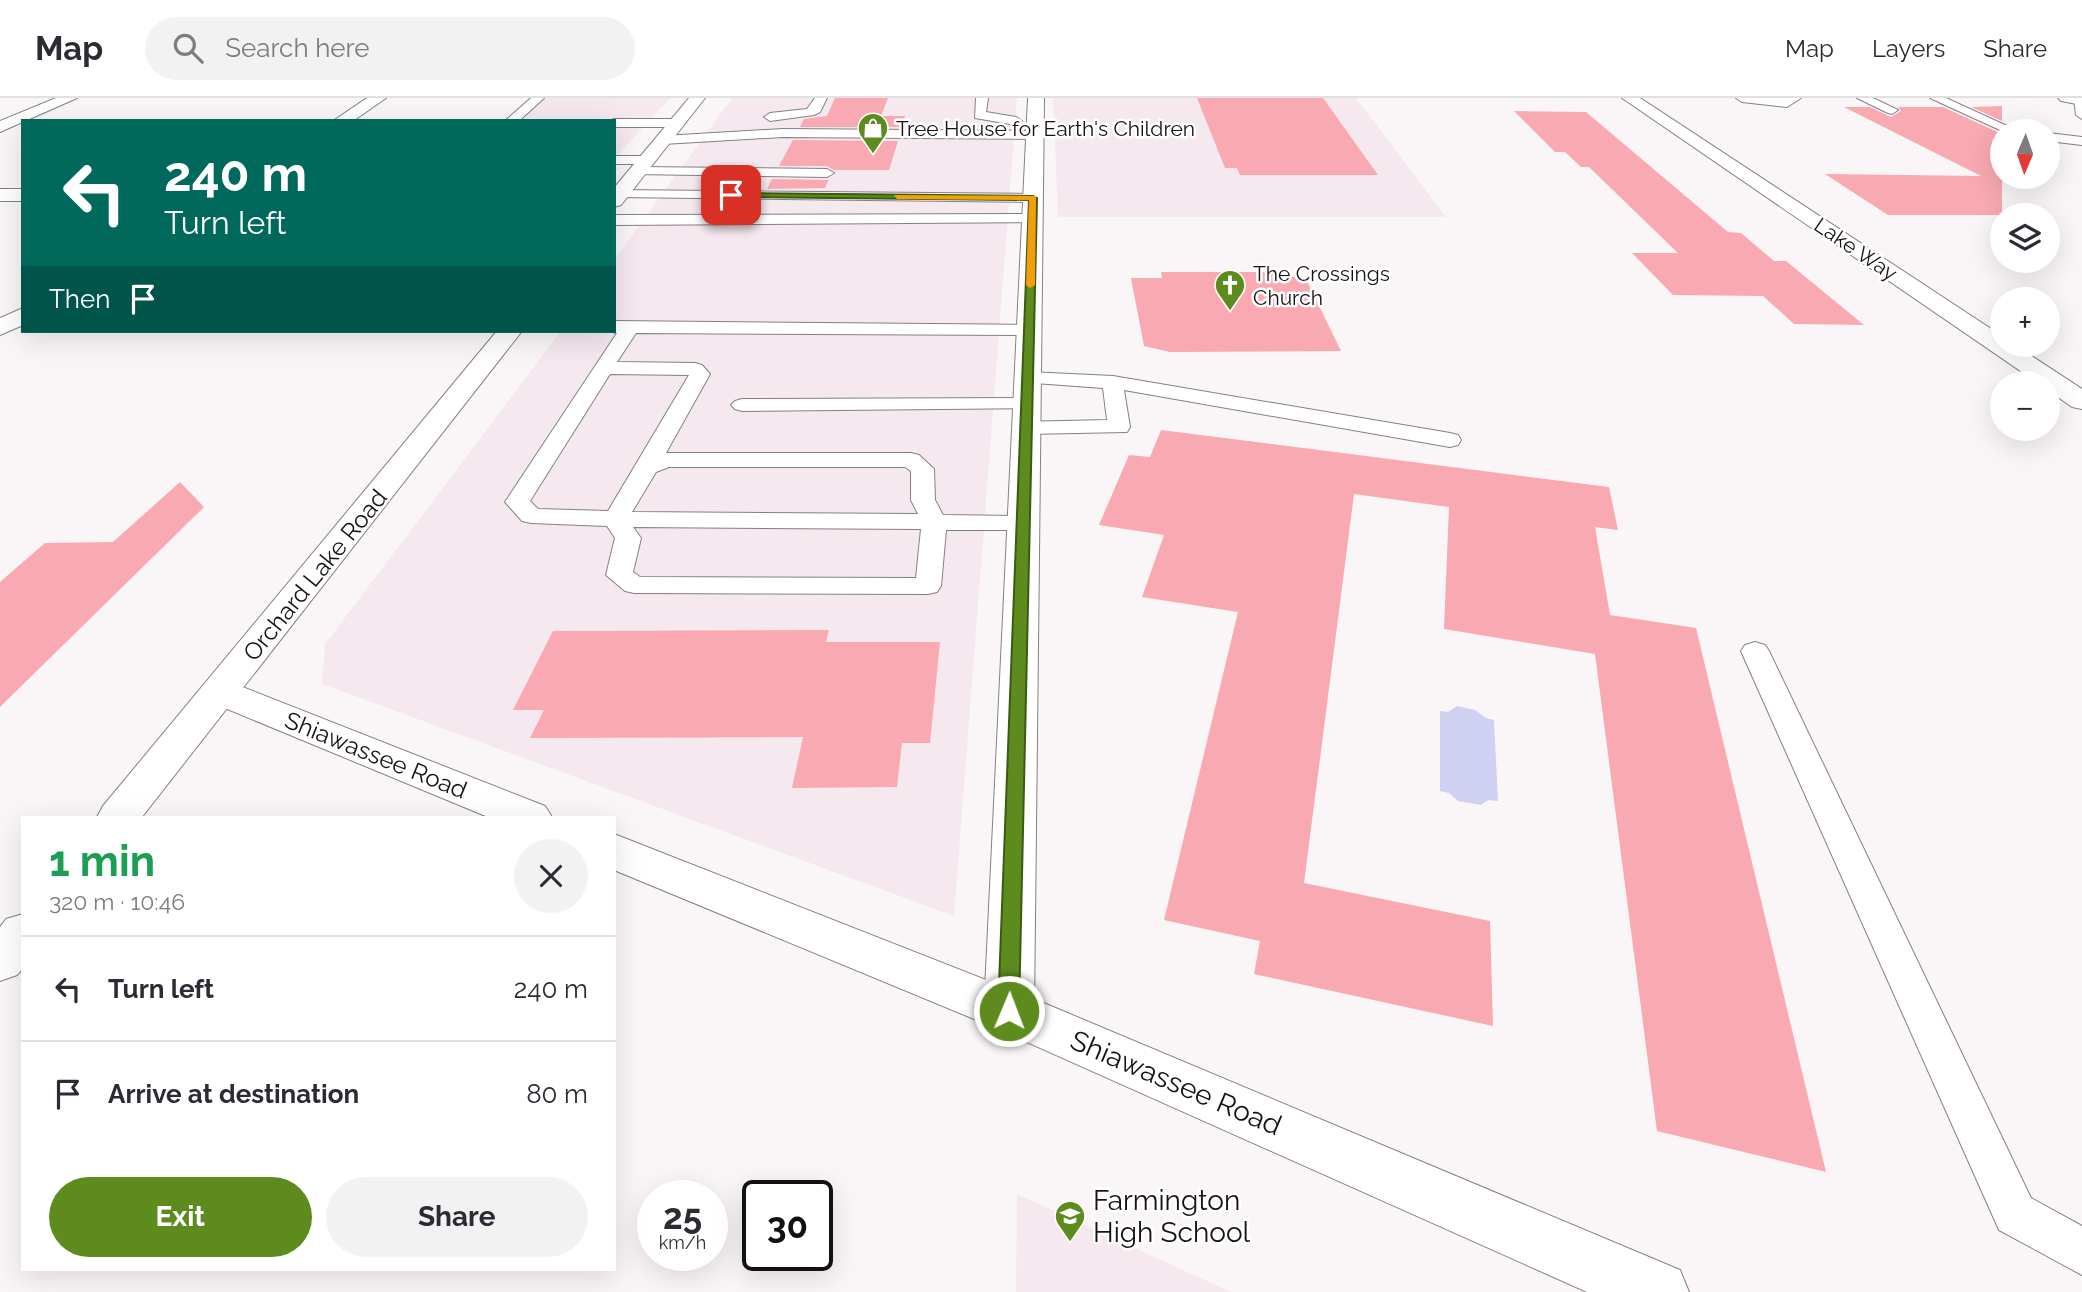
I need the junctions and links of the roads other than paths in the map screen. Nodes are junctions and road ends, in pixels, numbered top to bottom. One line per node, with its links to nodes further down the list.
1 (69, 98): 21 (street)
2 (378, 98): 16 (street)
3 (538, 98): 17 (lane)
4 (697, 98): 18 (street)
5 (821, 98): 14 (lane)
6 (982, 98): 15 (lane)
7 (1630, 98): 40 (street, Lake Way)
8 (1742, 98): 9 (lane)
9 (1795, 98)
10 (1863, 98): 12 (lane)
11 (1936, 98): 19 (lane)
12 (1892, 110)
13 (704, 117): 18 (lane)
14 (755, 117)
15 (1035, 118): 23 (lane); 31 (street)
16 (344, 119)
17 (513, 119)
18 (679, 120): 20 (lane); 23 (street)
19 (1990, 121)
20 (616, 123)
21 (0, 127)
22 (2060, 138): 24 (lane)
23 (663, 140): 26 (street)
24 (2082, 141)
25 (616, 160): 26 (lane)
26 (642, 166): 27 (lane); 30 (street)
27 (827, 173)
28 (0, 195): 29 (street)
29 (21, 195)
30 (616, 196): 31 (lane)
31 (1032, 208): 32 (lane); 36 (street)
32 (616, 220)
33 (21, 316): 35 (street)
34 (622, 327): 36 (lane); 38 (lane)
35 (0, 328)
36 (1029, 329): 41 (street)
37 (508, 333): 49 (street, Orchard Lake Road)
38 (604, 368): 44 (lane); 45 (lane)
39 (1113, 382): 41 (lane); 41 (lane); 43 (lane)
40 (2082, 401)
41 (1027, 403): 42 (lane); 47 (street)
42 (742, 404)
43 (1450, 440)
44 (647, 467): 45 (lane); 46 (lane)
45 (615, 519): 46 (lane); 46 (lane)
46 (934, 522): 47 (lane)
47 (1023, 523): 55 (street)
48 (1755, 651): 56 (lane)
49 (222, 692): 50 (street, Orchard Lake Road); 51 (street, Shiawassee Road)
50 (119, 816)
51 (528, 816)
52 (616, 852): 55 (street, Shiawassee Road)
53 (21, 935): 54 (street)
54 (0, 961)
55 (1009, 1011): 57 (street, Shiawassee Road)
56 (2082, 1252)
57 (1658, 1292)

